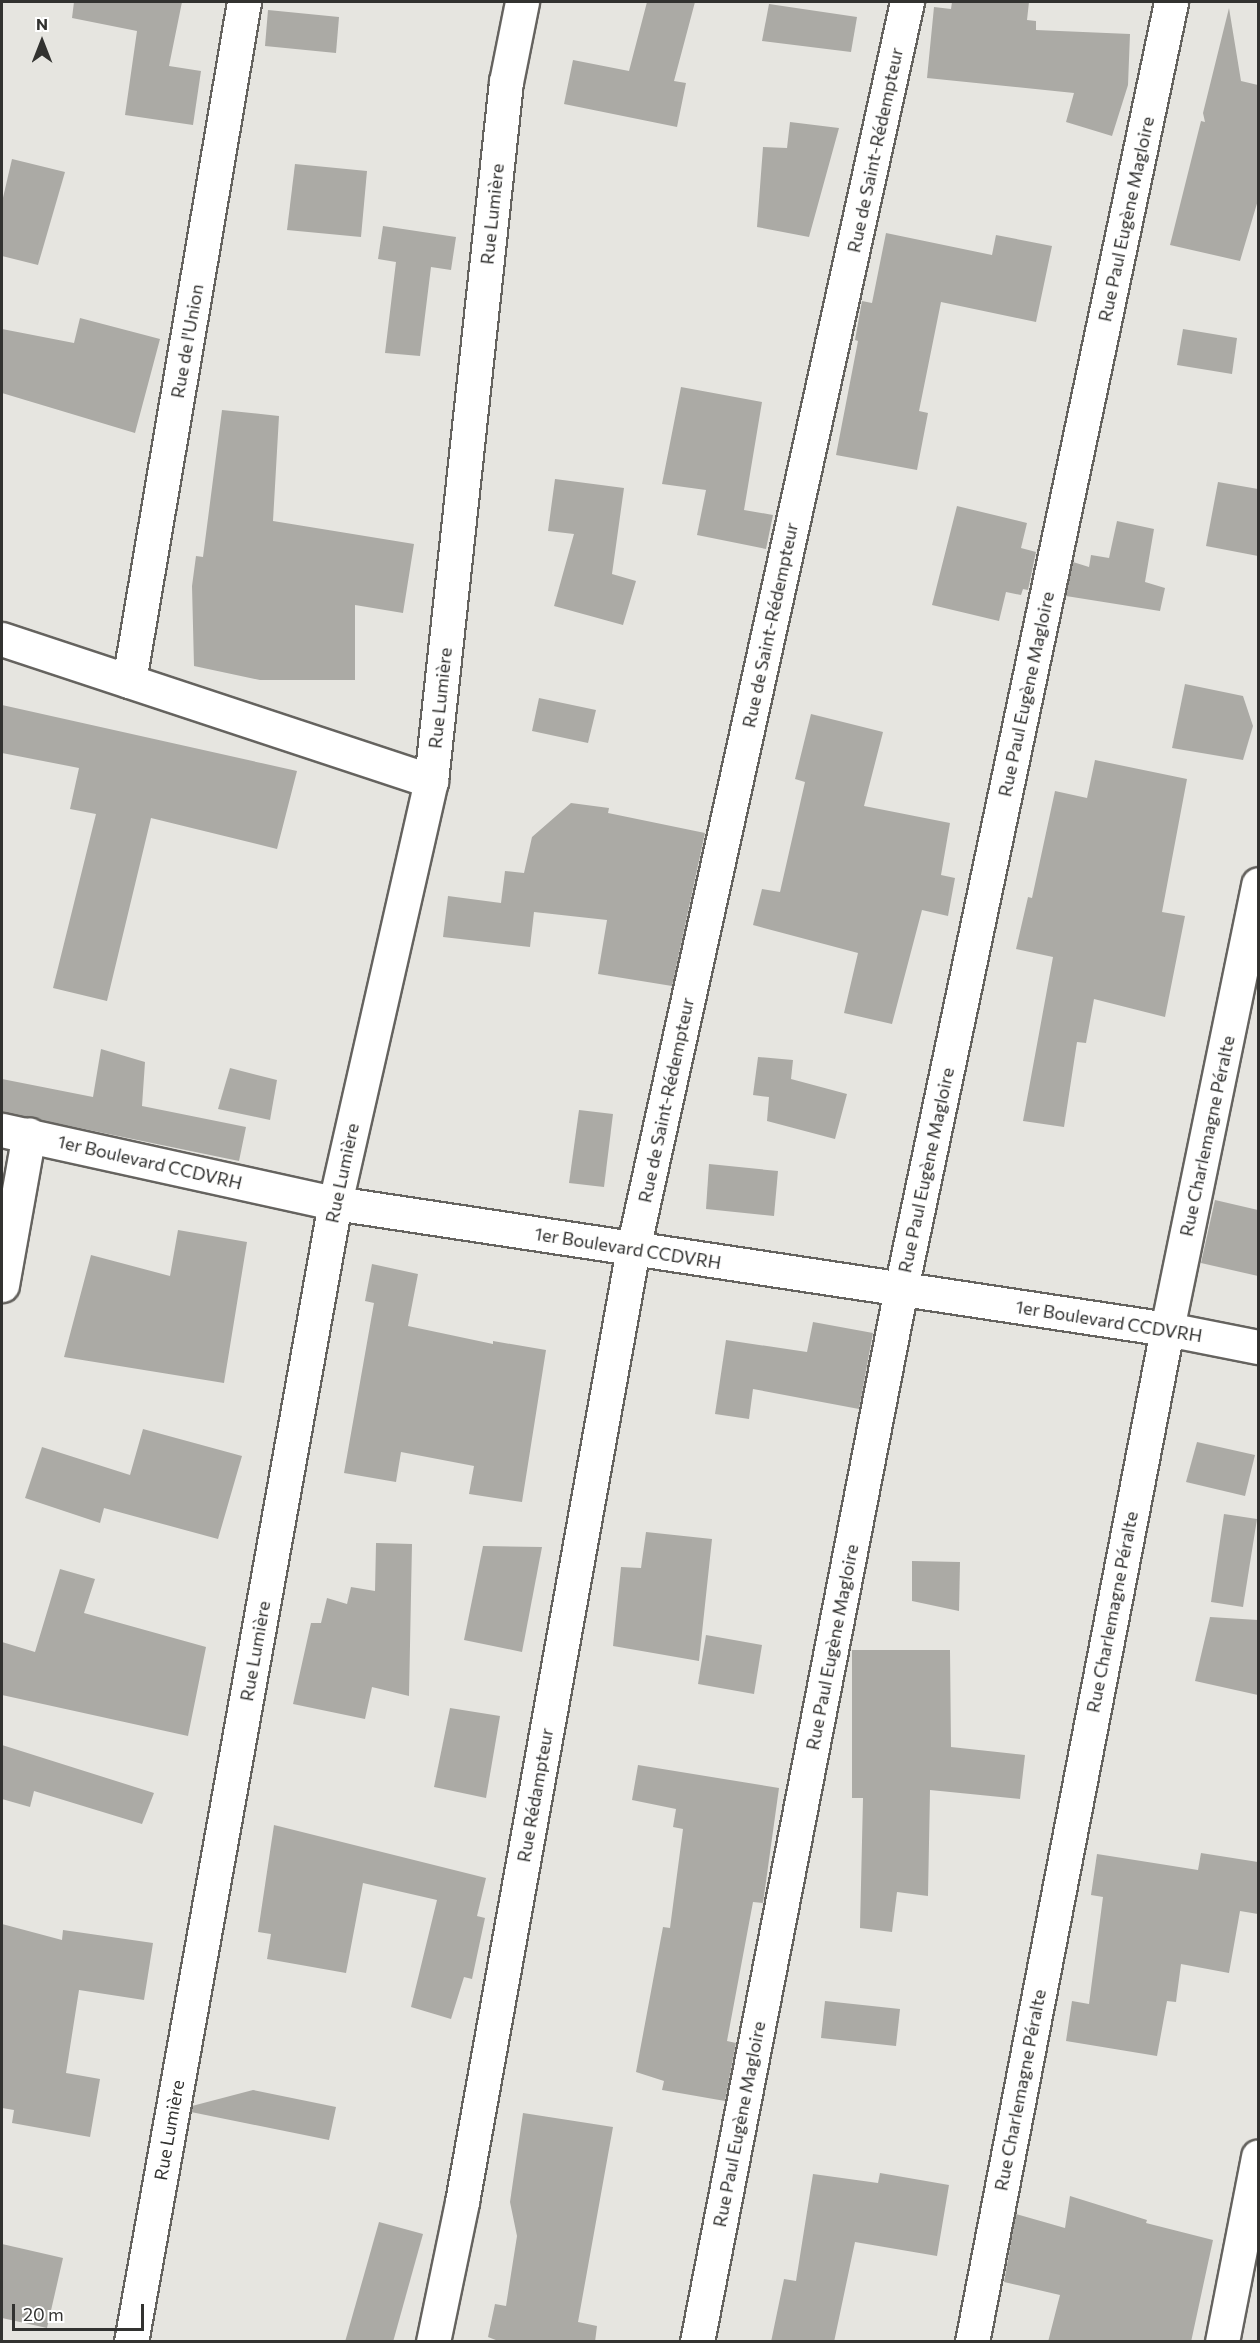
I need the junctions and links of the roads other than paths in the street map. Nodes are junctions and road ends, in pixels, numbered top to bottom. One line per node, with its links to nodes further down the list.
1 (244, 2): 6 (street, Rue de l'Union)
2 (522, 2): 7 (street, Rue Lumière)
3 (907, 2): 11 (street, Rue de Saint-Rédempteur)
4 (1171, 2): 13 (street, Rue Paul Eugène Magloire)
5 (2, 639): 6 (street)
6 (129, 681): 7 (street)
7 (431, 781): 10 (street, Rue Lumière)
8 (1258, 884): 14 (street, Rue Charlemagne Péralte)
9 (15, 1132): 10 (street, 1er Boulevard CCDVRH); 12 (street)
10 (334, 1203): 11 (street, 1er Boulevard CCDVRH); 17 (street, Rue Lumière)
11 (633, 1249): 13 (street, 1er Boulevard CCDVRH); 18 (street, Rue Rédampteur)
12 (2, 1285)
13 (901, 1289): 14 (street, 1er Boulevard CCDVRH); 19 (street, Rue Paul Eugène Magloire)
14 (1167, 1329): 15 (street, 1er Boulevard CCDVRH); 20 (street, Rue Charlemagne Péralte)
15 (1258, 1347)
16 (1258, 2156): 21 (street)
17 (132, 2342)
18 (433, 2342)
19 (697, 2342)
20 (972, 2342)
21 (1222, 2342)

